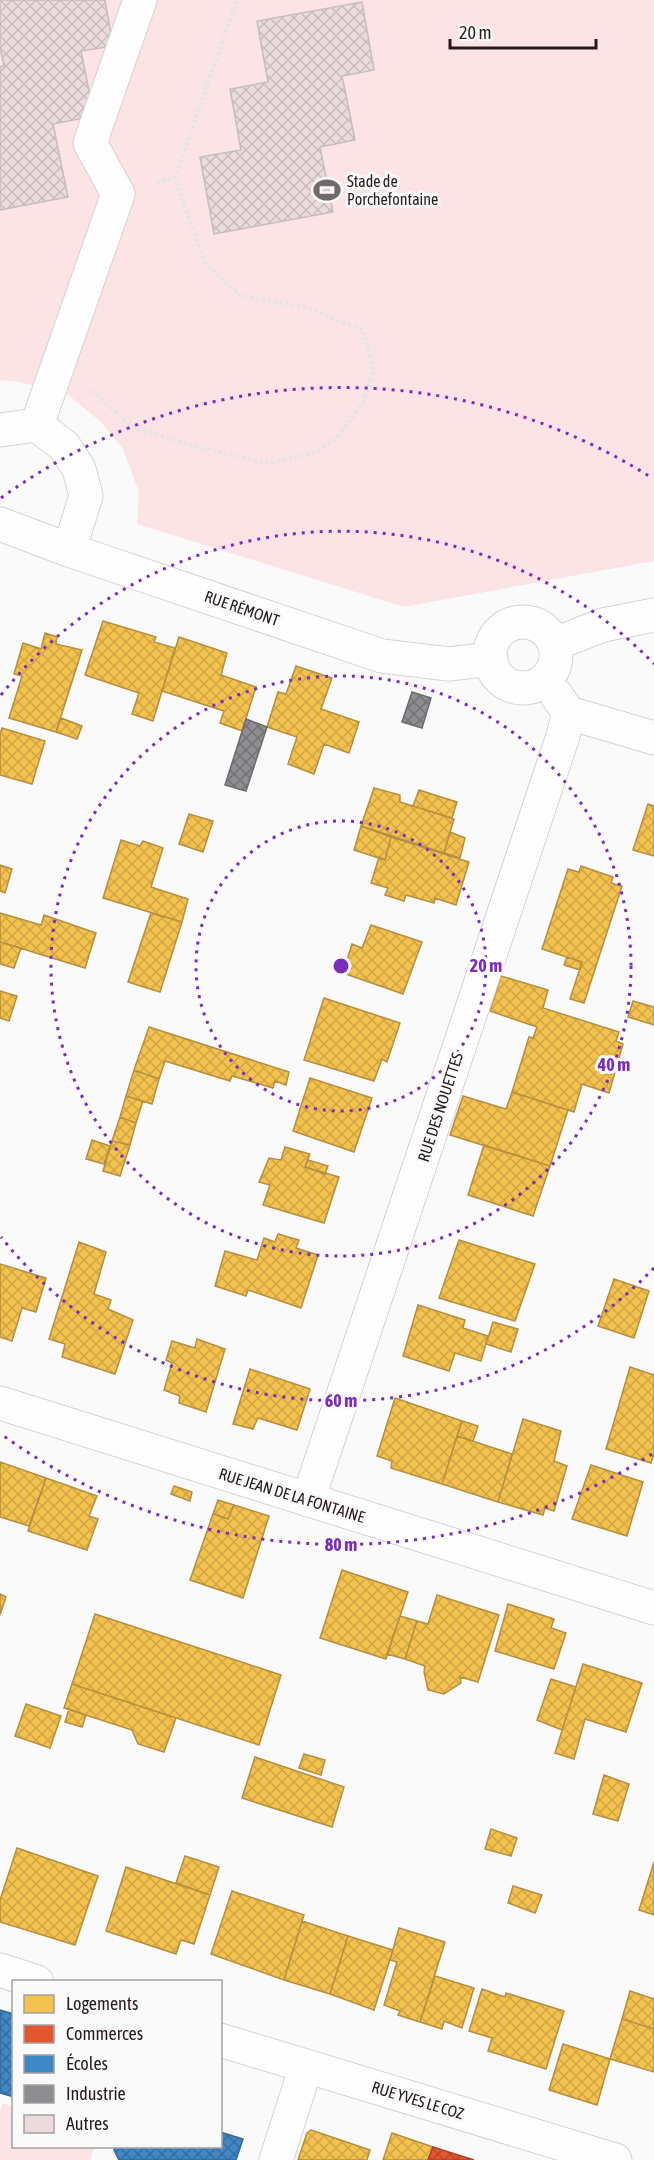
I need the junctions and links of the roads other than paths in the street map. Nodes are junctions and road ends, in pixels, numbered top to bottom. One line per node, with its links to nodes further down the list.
1 (140, 0): 2 (street)
2 (37, 425): 3 (street); 5 (street)
3 (0, 430)
4 (0, 524): 5 (street, RUE RÉMONT)
5 (69, 549): 8 (street, RUE RÉMONT)
6 (654, 615): 7 (street)
7 (555, 644): 8 (street); 9 (street)
8 (490, 659): 9 (street)
9 (545, 680): 10 (street)
10 (569, 713): 11 (street); 13 (street, RUE DES NOUETTES)
11 (654, 738)
12 (0, 1403): 13 (street, RUE JEAN DE LA FONTAINE)
13 (308, 1500): 14 (street, RUE JEAN DE LA FONTAINE)
14 (654, 1608)
15 (0, 1970): 16 (street)
16 (31, 1980)
17 (222, 2041): 18 (street, RUE YVES LE COZ)
18 (306, 2067): 19 (street); 20 (street, RUE YVES LE COZ)
19 (276, 2160)
20 (615, 2160)

